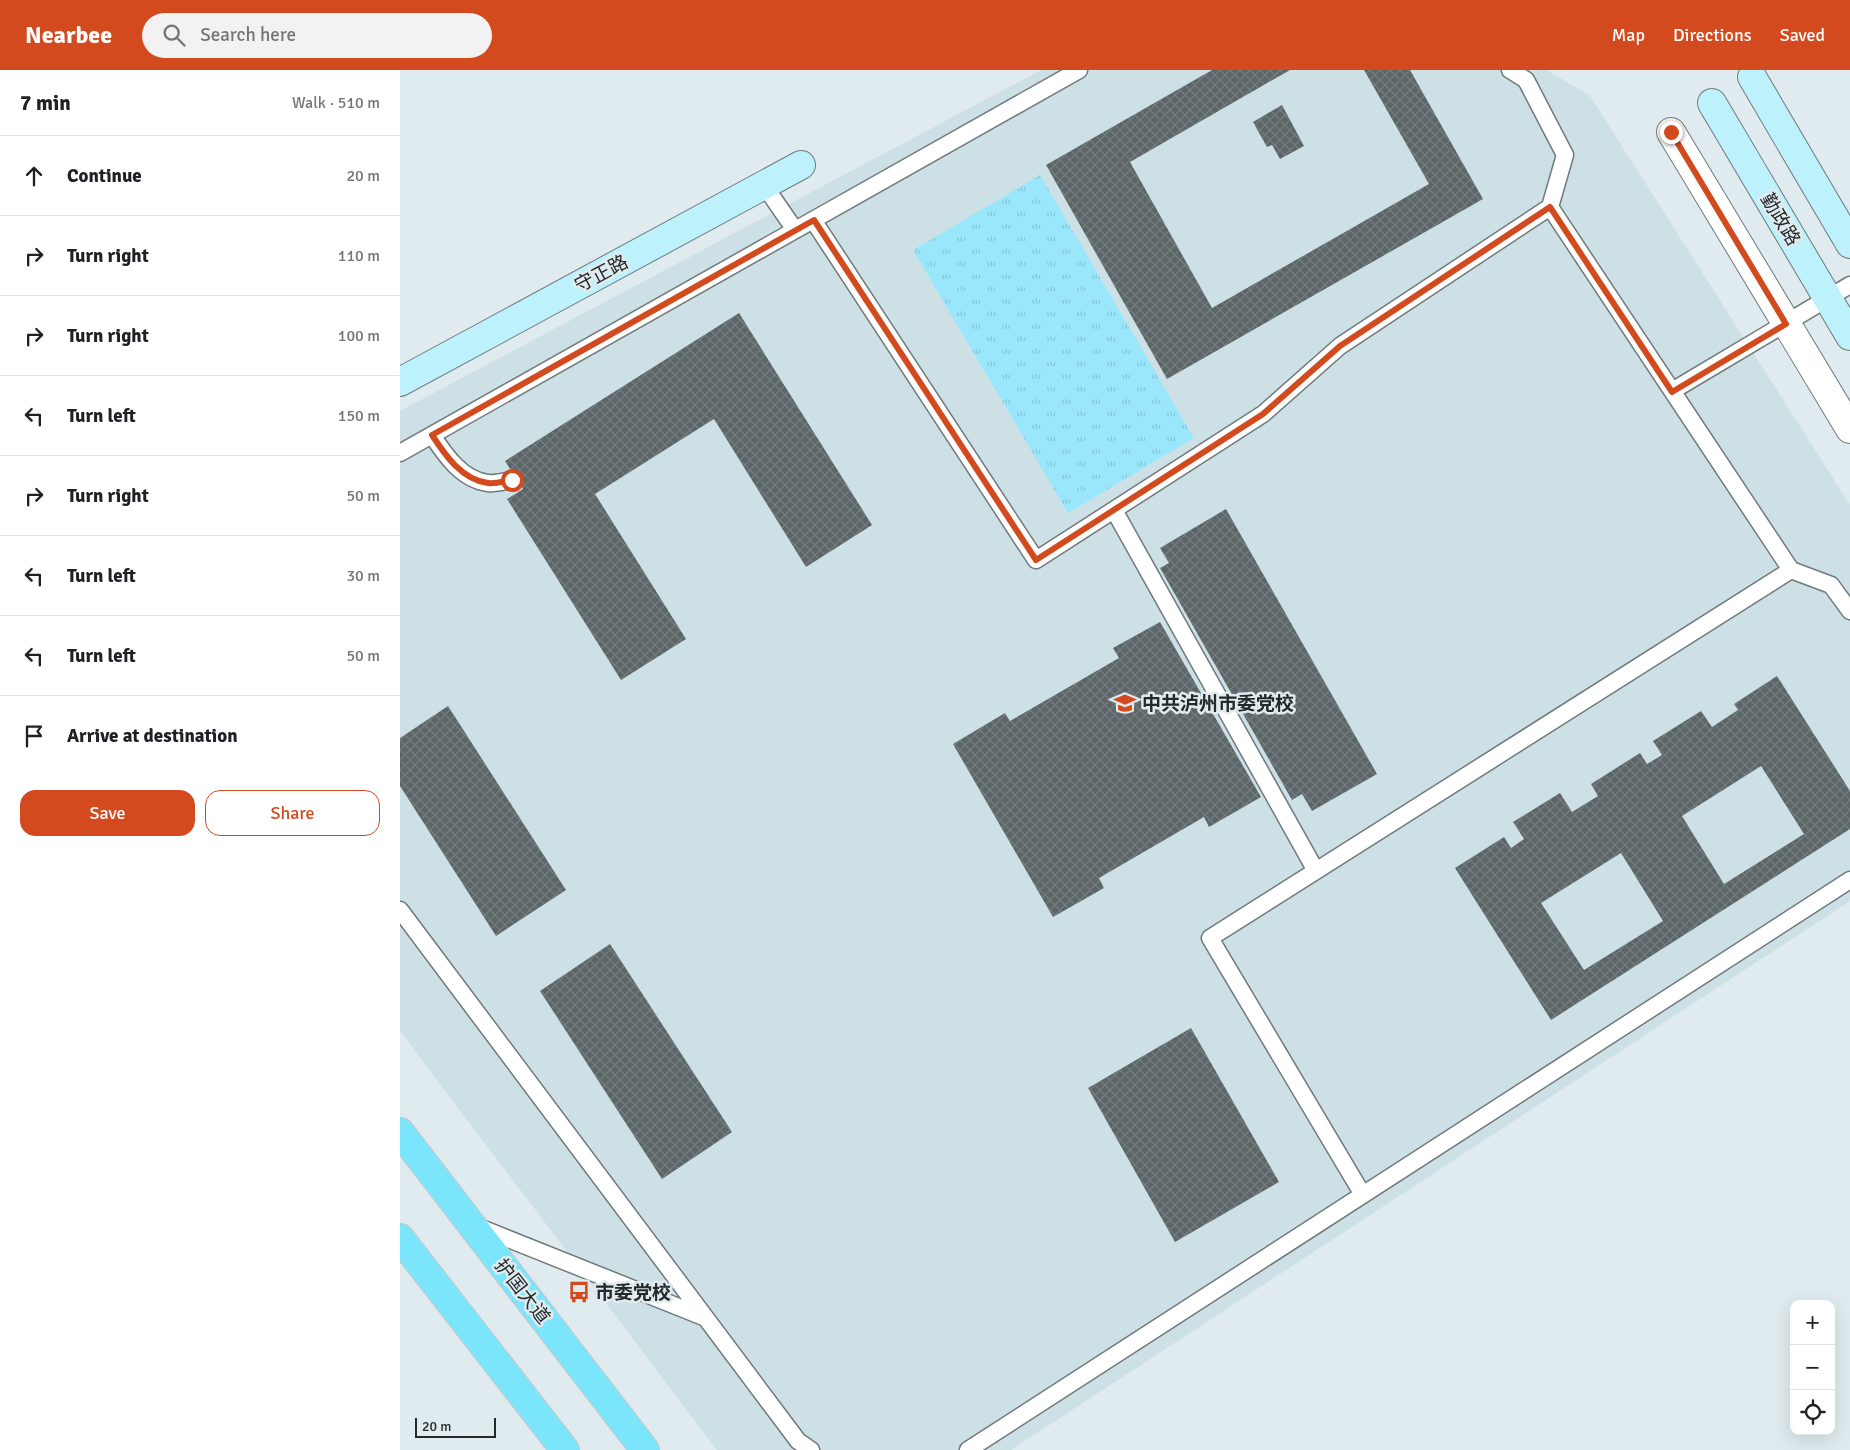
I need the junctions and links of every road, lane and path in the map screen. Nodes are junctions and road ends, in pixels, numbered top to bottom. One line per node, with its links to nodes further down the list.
1 (1079, 70): 9 (lane)
2 (1510, 70): 8 (lane)
3 (1752, 77): 11 (street)
4 (1712, 103): 12 (street, 勤政路)
5 (1671, 132): 13 (street)
6 (801, 165): 7 (street, 守正路)
7 (764, 185): 10 (lane); 15 (street, 守正路)
8 (1550, 207): 16 (lane); 21 (lane)
9 (814, 220): 10 (lane); 21 (lane)
10 (795, 230): 18 (lane)
11 (1850, 244)
12 (1839, 292): 13 (lane); 14 (street, 勤政路)
13 (1786, 324): 16 (lane); 17 (street)
14 (1850, 336)
15 (400, 382)
16 (1672, 392): 22 (lane)
17 (1850, 429)
18 (432, 435): 19 (lane); 20 (lane)
19 (400, 453)
20 (512, 480)
21 (1114, 510): 24 (lane)
22 (1791, 570): 23 (lane); 24 (lane)
23 (1850, 611)
24 (1316, 871): 28 (lane)
25 (1850, 880): 28 (lane)
26 (400, 910): 31 (lane)
27 (400, 1132): 29 (main road, 护国大道)
28 (1363, 1195): 35 (lane)
29 (472, 1224): 31 (lane); 33 (main road, 护国大道)
30 (400, 1238): 32 (main road)
31 (706, 1318): 34 (lane)
32 (565, 1450)
33 (646, 1450)
34 (812, 1450)
35 (968, 1450)

